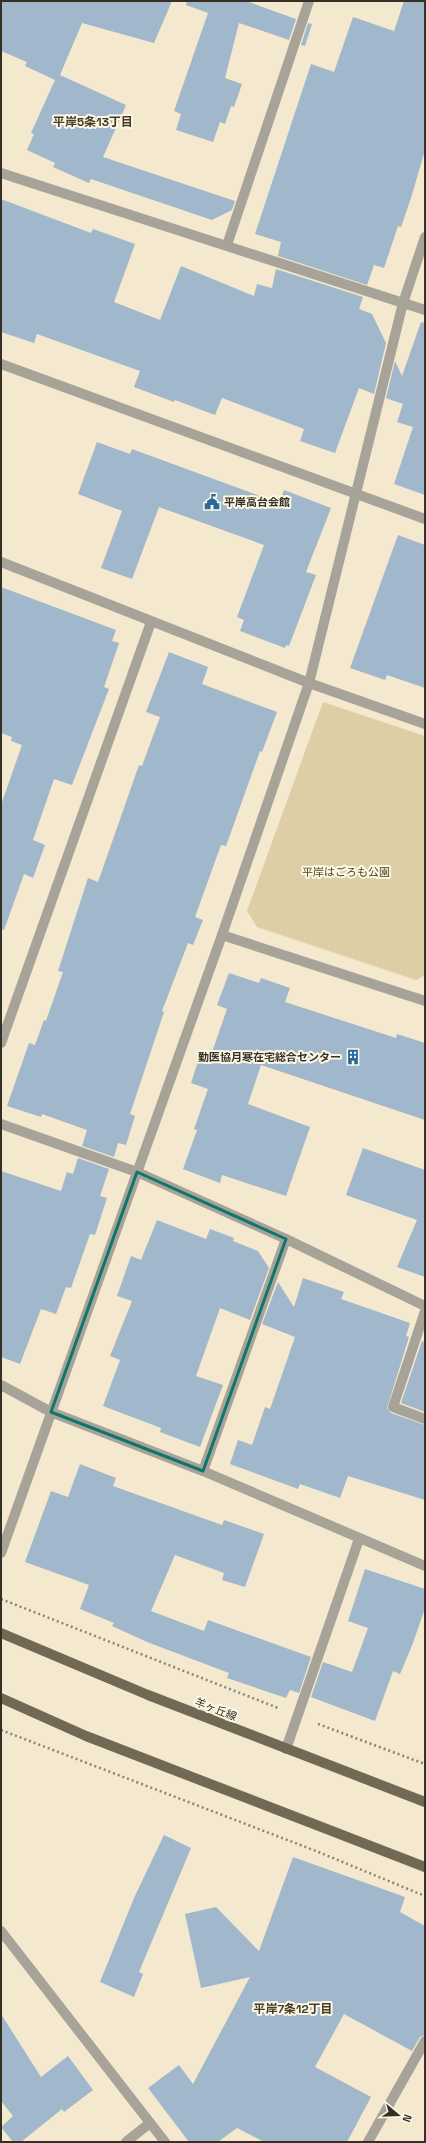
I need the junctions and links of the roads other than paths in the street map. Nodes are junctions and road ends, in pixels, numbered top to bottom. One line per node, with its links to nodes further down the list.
1 (309, 1): 4 (street)
2 (1, 173): 4 (street)
3 (425, 237): 5 (street)
4 (227, 245): 5 (street)
5 (403, 303): 6 (street); 8 (street)
6 (425, 310)
7 (1, 364): 8 (street)
8 (355, 494): 9 (street); 12 (street)
9 (425, 519)
10 (1, 562): 11 (street)
11 (151, 622): 12 (street); 16 (street)
12 (309, 682): 13 (street); 14 (street)
13 (425, 724)
14 (222, 935): 15 (street); 18 (street)
15 (425, 1001)
16 (1, 1043)
17 (1, 1124): 18 (street)
18 (137, 1172): 19 (street); 23 (street)
19 (286, 1239): 20 (street); 25 (street)
20 (425, 1306)
21 (425, 1310): 24 (street)
22 (1, 1385): 23 (street)
23 (51, 1412): 25 (street); 27 (street)
24 (425, 1420)
25 (203, 1471): 26 (street)
26 (359, 1539): 28 (street); 31 (street)
27 (1, 1553)
28 (425, 1566)
29 (1, 1633): 31 (main road, 羊ヶ丘線)
30 (1, 1698): 33 (main road)
31 (286, 1749): 32 (main road, 羊ヶ丘線)
32 (425, 1802)
33 (425, 1867)
34 (1, 1931): 36 (street)
35 (425, 2041): 39 (street)
36 (150, 2123): 37 (street); 38 (street)
37 (126, 2142)
38 (165, 2142)
39 (368, 2142)

